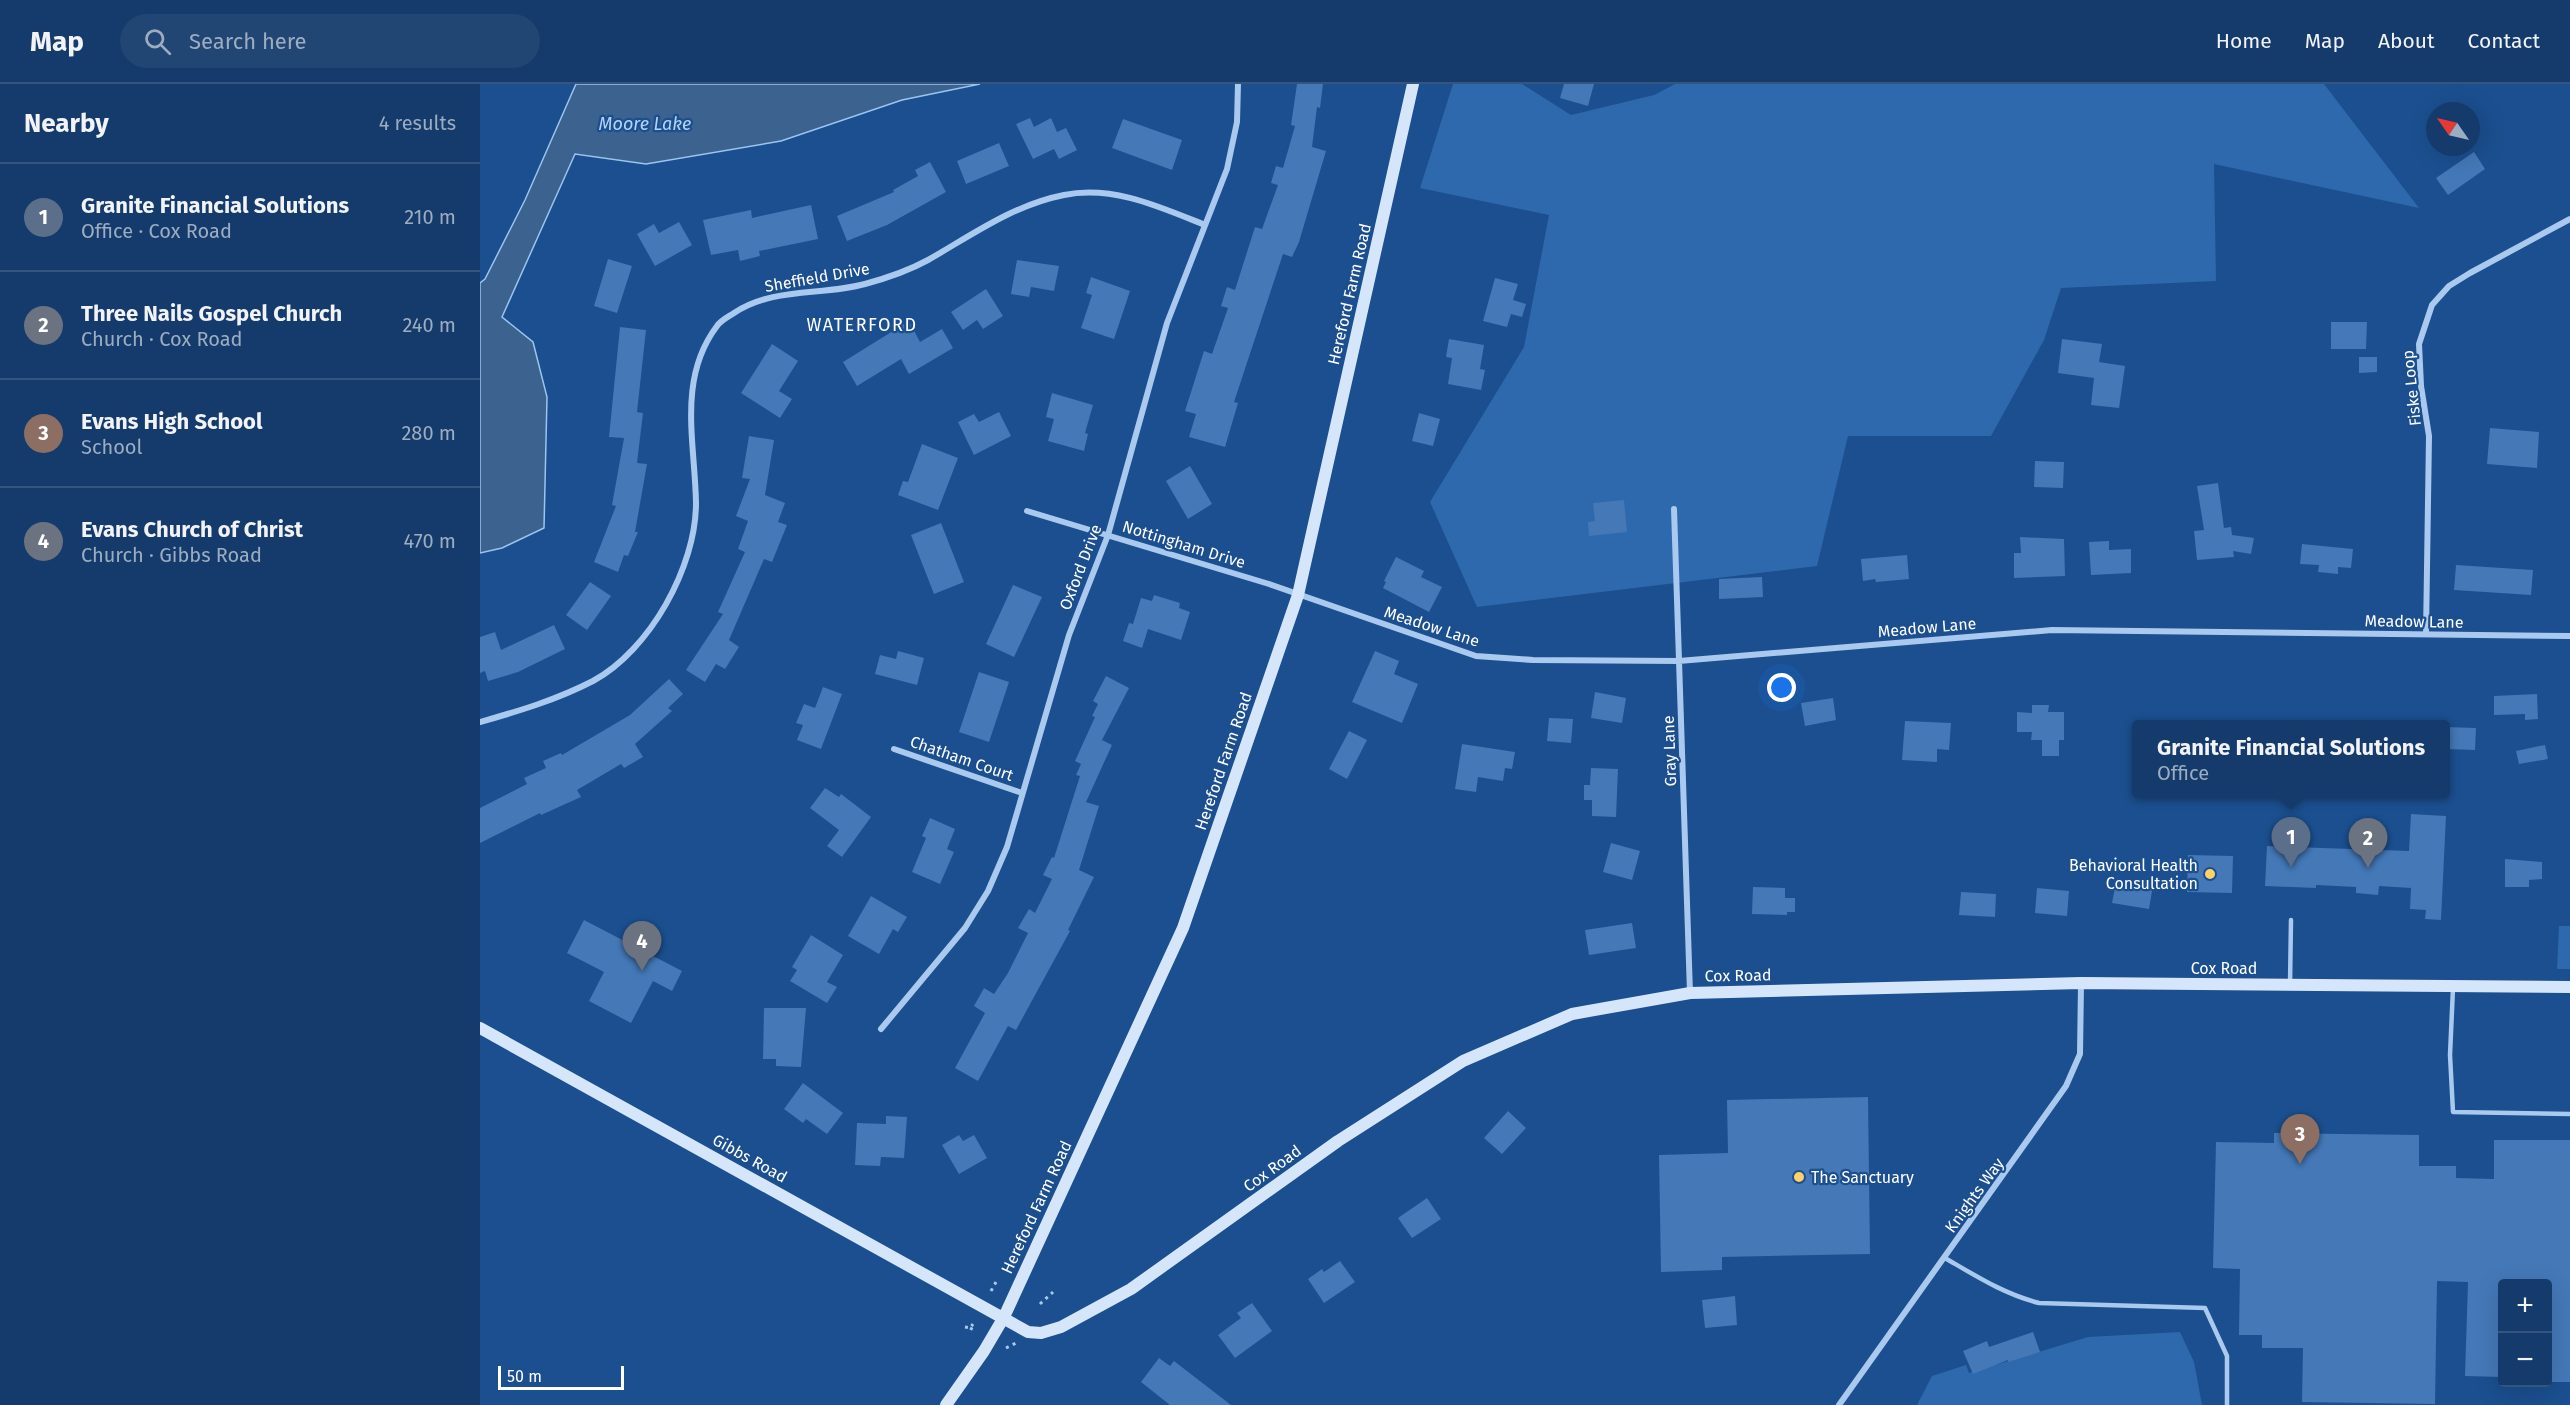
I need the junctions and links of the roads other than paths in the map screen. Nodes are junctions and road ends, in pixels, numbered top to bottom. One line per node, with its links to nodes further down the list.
1 (1238, 84): 4 (street, Oxford Drive)
2 (1413, 84): 8 (street, Hereford Farm Road)
3 (2570, 219): 9 (street, Fiske Loop)
4 (1205, 225): 7 (street, Oxford Drive); 12 (street, Sheffield Drive)
5 (1674, 509): 11 (street, Gray Lane)
6 (1027, 511): 7 (street, Nottingham Drive)
7 (1108, 535): 8 (street, Nottingham Drive); 14 (street, Oxford Drive)
8 (1298, 595): 11 (street, Meadow Lane); 25 (street, Hereford Farm Road)
9 (2426, 634): 10 (street, Meadow Lane); 11 (street, Meadow Lane)
10 (2570, 636)
11 (1679, 661): 20 (street, Gray Lane)
12 (480, 722)
13 (894, 749): 14 (street, Chatham Court)
14 (1022, 793): 22 (street, Oxford Drive)
15 (2291, 920): 17 (lane)
16 (2081, 983): 17 (street, Cox Road); 20 (street, Cox Road); 24 (street, Knights Way)
17 (2290, 985): 18 (street, Cox Road)
18 (2452, 987): 19 (street, Cox Road); 23 (lane)
19 (2570, 987)
20 (1690, 993): 25 (street, Cox Road)
21 (480, 1028): 25 (street, Gibbs Road)
22 (882, 1029)
23 (2570, 1114)
24 (1945, 1258): 27 (street, Knights Way); 28 (lane)
25 (1004, 1317): 26 (street, Hereford Farm Road)
26 (946, 1405)
27 (1839, 1405)
28 (2227, 1405)

